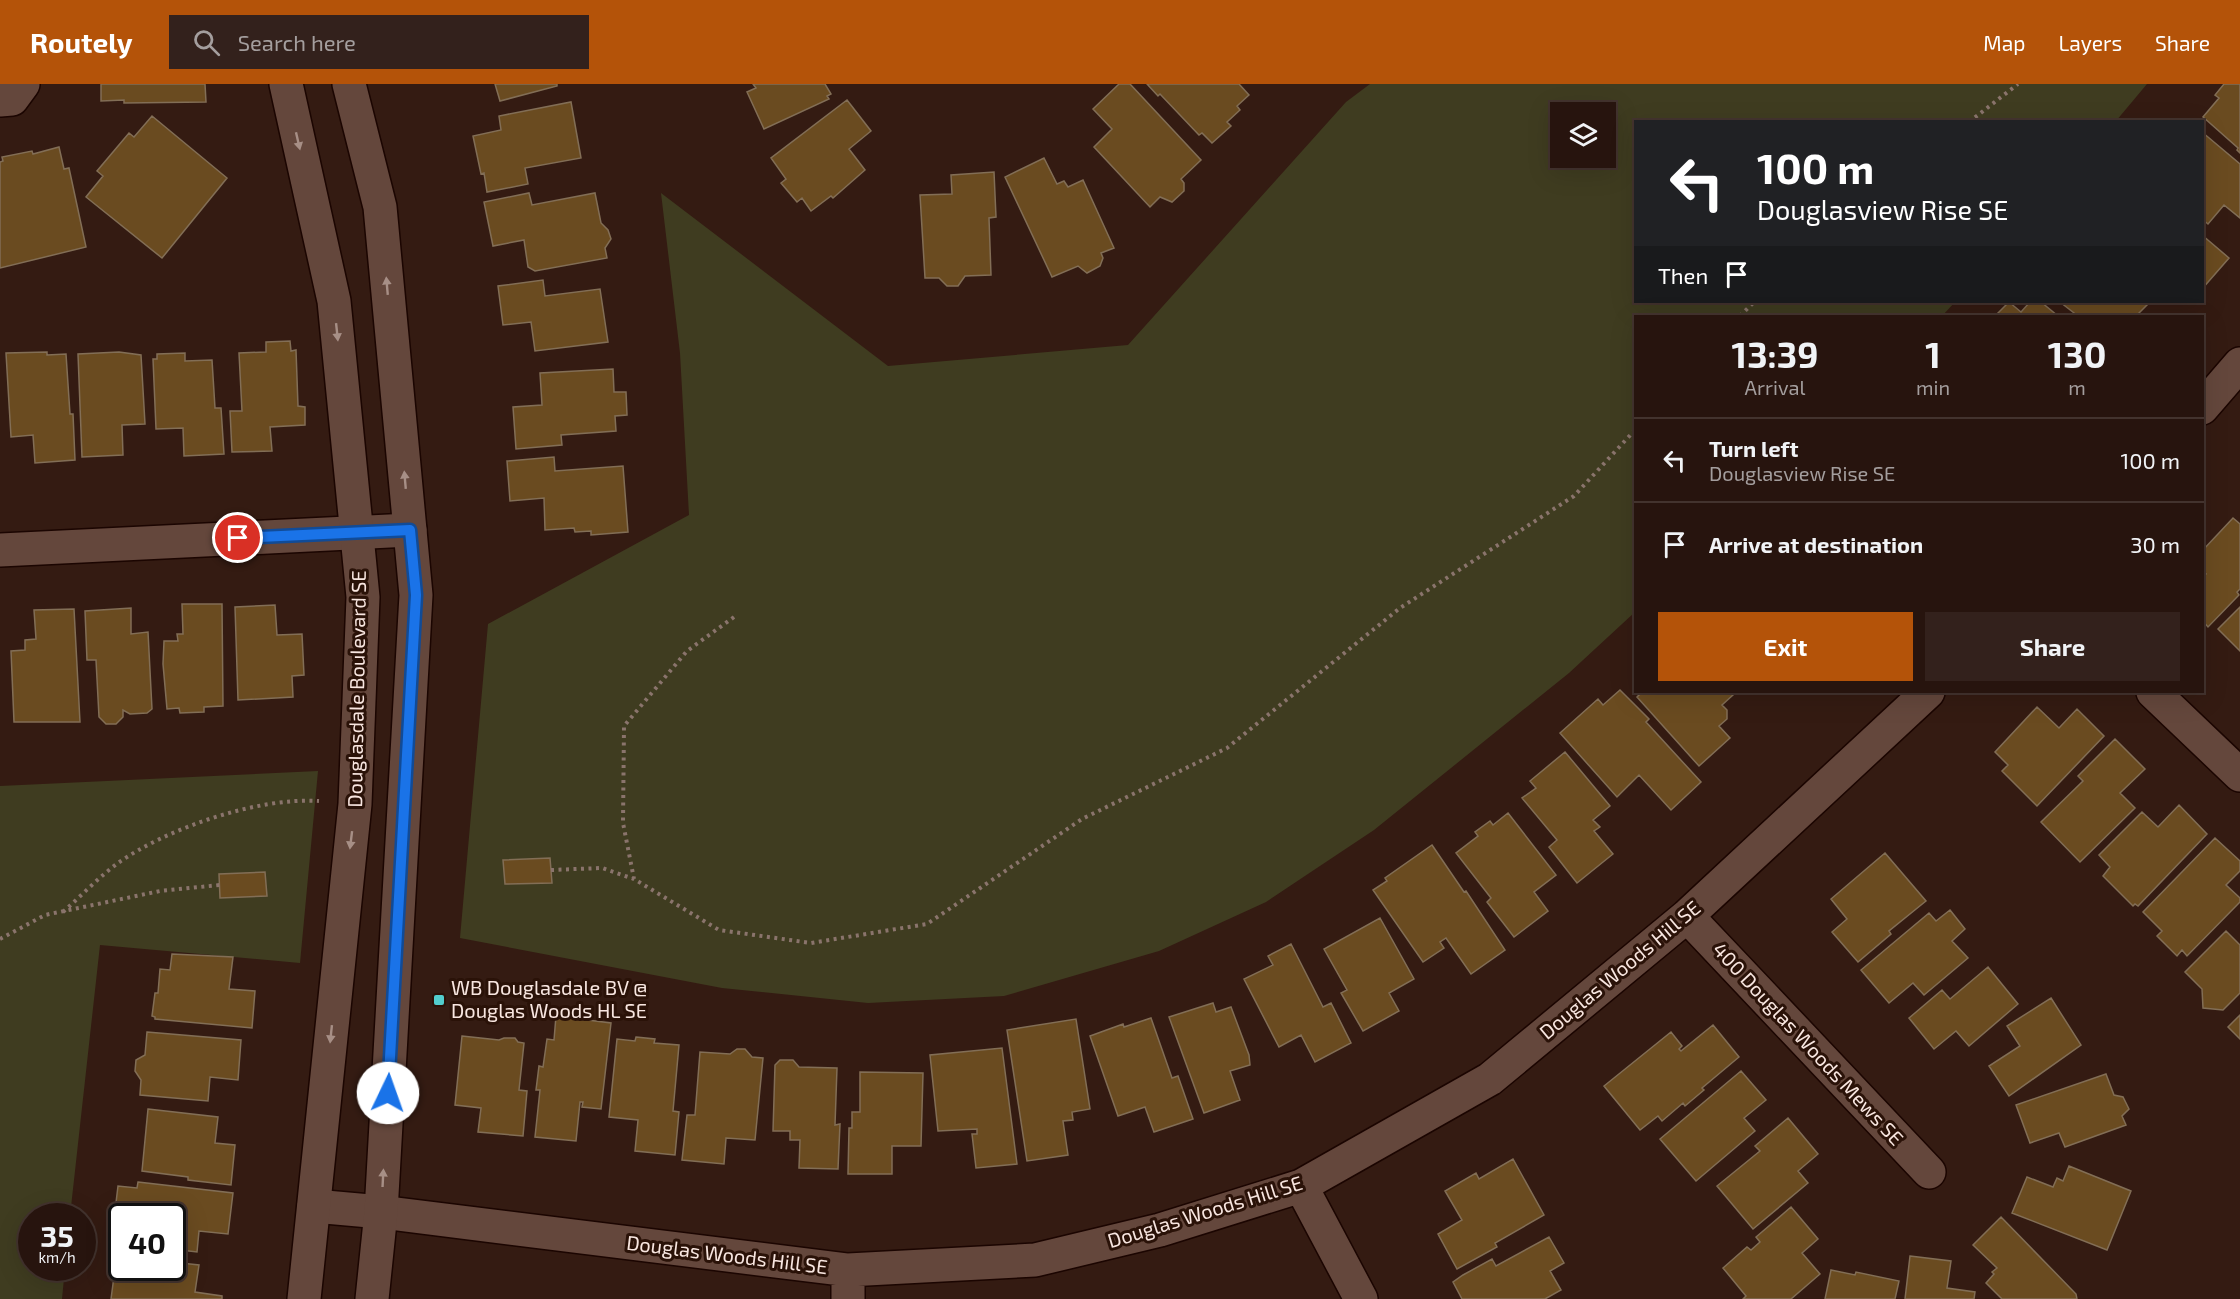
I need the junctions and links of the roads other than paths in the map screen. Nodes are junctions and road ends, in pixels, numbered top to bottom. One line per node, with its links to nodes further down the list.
1 (22, 84): 4 (street)
2 (286, 84): 8 (street, Douglasdale Boulevard SE, one-way to 8)
3 (349, 84): 7 (street, one-way to 3)
4 (0, 100)
5 (2240, 364): 6 (street)
6 (2204, 406)
7 (410, 530): 8 (street); 17 (street, one-way to 7)
8 (357, 532): 9 (street); 16 (street, Douglasdale Boulevard SE, one-way to 16)
9 (0, 550)
10 (1927, 693): 13 (street, Douglas Woods Hill SE)
11 (2154, 693): 12 (street)
12 (2240, 775)
13 (1687, 916): 14 (street, 400 Douglas Woods Mews SE); 15 (street, Douglas Woods Hill SE)
14 (1929, 1173)
15 (1301, 1186): 18 (street, Douglas Woods Hill SE); 21 (street)
16 (314, 1206): 17 (street, Douglas Woods Hill SE); 19 (street, Douglasdale Boulevard SE)
17 (381, 1212): 18 (street, Douglas Woods Hill SE); 20 (street)
18 (848, 1285)
19 (304, 1299)
20 (372, 1299)
21 (1361, 1299)

